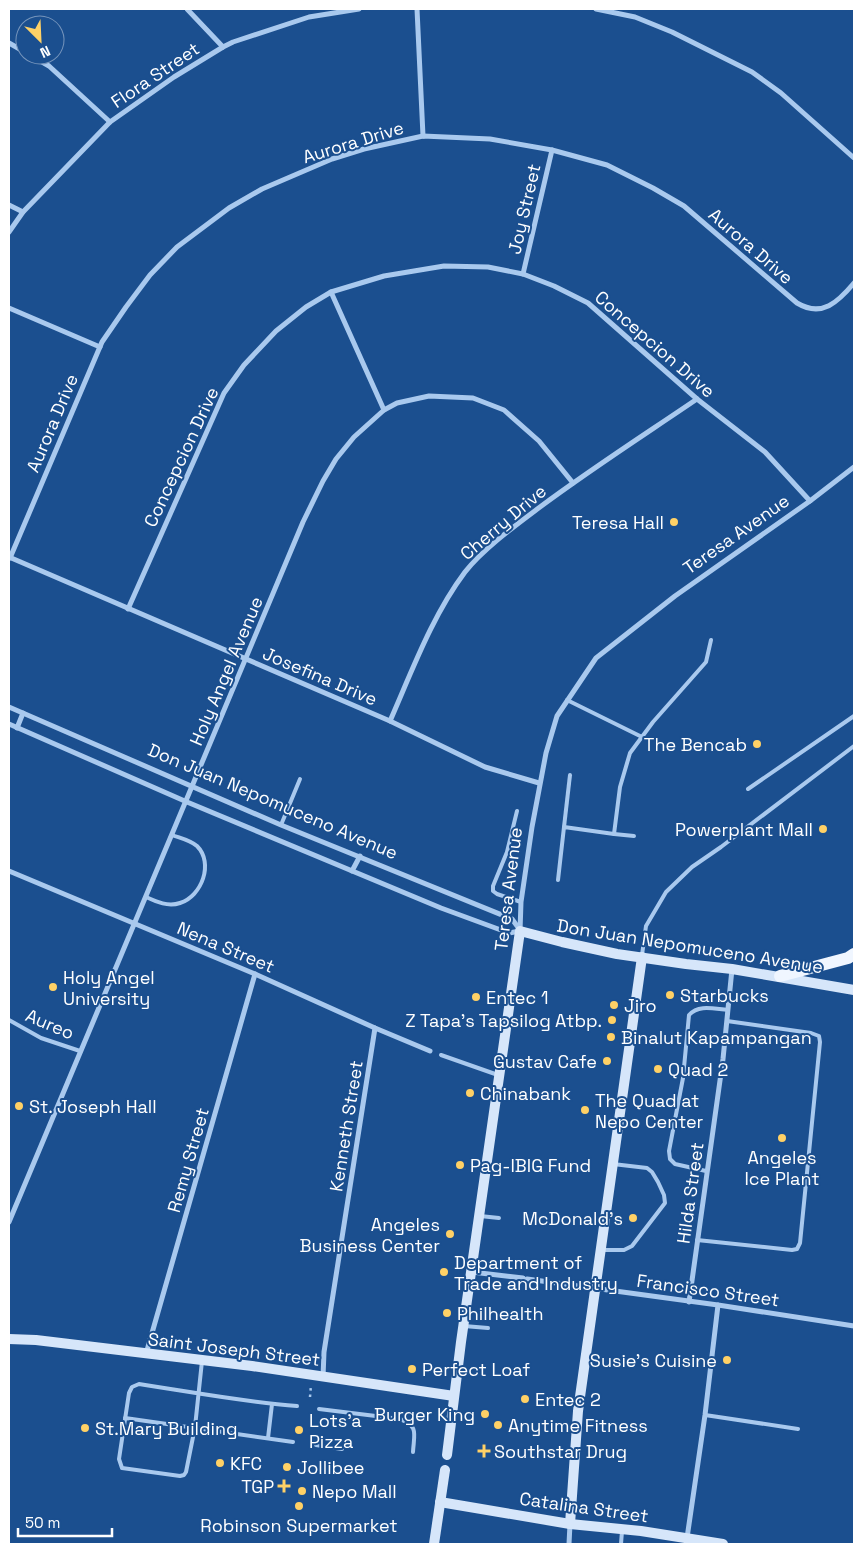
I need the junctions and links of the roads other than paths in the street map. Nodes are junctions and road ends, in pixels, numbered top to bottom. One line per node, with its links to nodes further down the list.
1 (187, 9): 5 (street)
2 (359, 9): 5 (street, Flora Street)
3 (417, 9): 8 (street)
4 (596, 9): 10 (street)
5 (222, 47): 7 (street, Flora Street)
6 (47, 65): 7 (street)
7 (110, 122): 12 (street, Flora Street)
8 (423, 136): 9 (street, Aurora Drive); 18 (street, Aurora Drive)
9 (552, 150): 14 (street, Joy Street); 15 (street, Aurora Drive)
10 (854, 158)
11 (9, 205): 12 (street)
12 (23, 212): 13 (street, Flora Street)
13 (9, 232)
14 (523, 274): 16 (street, Concepcion Drive); 19 (street, Concepcion Drive)
15 (854, 283)
16 (331, 292): 20 (street); 25 (street, Concepcion Drive)
17 (9, 308): 18 (street)
18 (100, 347): 24 (street, Aurora Drive)
19 (697, 399): 22 (street, Cherry Drive); 23 (street, Concepcion Drive)
20 (384, 410): 22 (street, Holy Angel Avenue); 27 (street, Holy Angel Avenue)
21 (854, 467): 23 (street, Teresa Avenue)
22 (573, 483): 32 (street, Cherry Drive)
23 (810, 501): 28 (street, Teresa Avenue)
24 (10, 558): 25 (street, Josefina Drive)
25 (128, 609): 27 (street, Josefina Drive)
26 (711, 640): 35 (lane)
27 (246, 659): 32 (street, Josefina Drive); 40 (street, Holy Angel Avenue)
28 (568, 700): 35 (lane); 39 (street, Teresa Avenue)
29 (9, 707): 30 (street, Don Juan Nepomuceno Avenue)
30 (23, 713): 34 (street); 40 (street, Don Juan Nepomuceno Avenue)
31 (854, 716): 41 (lane)
32 (390, 721): 39 (street, Josefina Drive)
33 (9, 724): 34 (street, Don Juan Nepomuceno Avenue)
34 (17, 728): 42 (street, Don Juan Nepomuceno Avenue)
35 (642, 737): 46 (lane)
36 (854, 746): 58 (lane)
37 (570, 775): 45 (lane)
38 (300, 779): 44 (lane)
39 (539, 783): 54 (street, Teresa Avenue)
40 (194, 786): 42 (street, Holy Angel Avenue); 44 (street, Don Juan Nepomuceno Avenue)
41 (748, 789)
42 (186, 802): 47 (street, Holy Angel Avenue); 51 (street, Don Juan Nepomuceno Avenue)
43 (517, 811): 54 (lane)
44 (281, 824): 49 (street, Don Juan Nepomuceno Avenue)
45 (564, 827): 46 (lane); 52 (lane)
46 (614, 834): 48 (lane)
47 (172, 835): 53 (street, Holy Angel Avenue); 53 (lane)
48 (634, 836)
49 (360, 856): 51 (street); 56 (street, Don Juan Nepomuceno Avenue)
50 (9, 871): 55 (street, Nena Street)
51 (352, 871): 56 (street, Don Juan Nepomuceno Avenue)
52 (558, 880)
53 (146, 898): 55 (street, Holy Angel Avenue)
54 (521, 902): 56 (street, Teresa Avenue)
55 (135, 924): 60 (street, Nena Street); 67 (street, Holy Angel Avenue)
56 (520, 931): 58 (street, Don Juan Nepomuceno Avenue); 70 (street, Teresa Avenue)
57 (854, 954): 61 (main road)
58 (642, 957): 59 (street, Don Juan Nepomuceno Avenue); 71 (street)
59 (732, 969): 61 (street, Don Juan Nepomuceno Avenue); 63 (street, Hilda Street)
60 (255, 974): 66 (street, Nena Street); 86 (street, Remy Street)
61 (780, 976): 62 (street, Don Juan Nepomuceno Avenue)
62 (854, 990)
63 (728, 1010): 65 (street, Hilda Street); 72 (lane)
64 (9, 1020): 67 (lane, Aureo)
65 (727, 1021): 72 (street, Hilda Street); 76 (lane)
66 (375, 1028): 68 (street, Nena Street); 88 (street, Kenneth Street)
67 (80, 1051): 75 (street, Holy Angel Avenue)
68 (430, 1051)
69 (441, 1055): 70 (lane)
70 (500, 1075): 73 (street, Teresa Avenue)
71 (612, 1164): 77 (street); 77 (lane)
72 (706, 1172): 76 (street, Hilda Street)
73 (480, 1216): 74 (lane); 78 (street, Teresa Avenue)
74 (499, 1218)
75 (9, 1222)
76 (697, 1240): 80 (street, Hilda Street)
77 (599, 1250): 79 (street)
78 (472, 1272): 79 (street, Francisco Street); 82 (street, Teresa Avenue)
79 (594, 1288): 80 (street, Francisco Street); 106 (street)
80 (689, 1302): 81 (street, Francisco Street)
81 (718, 1305): 83 (street, Francisco Street); 94 (street)
82 (464, 1326): 84 (lane); 90 (street, Teresa Avenue)
83 (854, 1326)
84 (488, 1328)
85 (9, 1339): 86 (street, Saint Joseph Street)
86 (146, 1354): 87 (street, Saint Joseph Street)
87 (202, 1360): 88 (street, Saint Joseph Street); 89 (lane)
88 (323, 1377): 90 (street, Saint Joseph Street)
89 (198, 1392): 91 (lane); 95 (lane); 96 (lane)
90 (454, 1396): 103 (street, Teresa Avenue)
91 (272, 1404): 92 (lane); 98 (lane)
92 (297, 1406)
93 (319, 1409): 102 (lane)
94 (705, 1415): 97 (lane); 108 (street)
95 (125, 1418): 96 (lane); 96 (lane)
96 (195, 1427): 98 (lane)
97 (798, 1428)
98 (268, 1438): 99 (lane)
99 (294, 1442)
100 (316, 1445): 101 (lane)
101 (342, 1448)
102 (413, 1452)
103 (445, 1455)
104 (445, 1470): 105 (street)
105 (440, 1502): 106 (street, Catalina Street); 109 (street)
106 (570, 1524): 107 (street, Catalina Street); 110 (street)
107 (623, 1529): 108 (street, Catalina Street); 111 (lane)
108 (686, 1541): 112 (street, Catalina Street)
109 (434, 1544)
110 (569, 1544)
111 (621, 1544)
112 (723, 1544)

